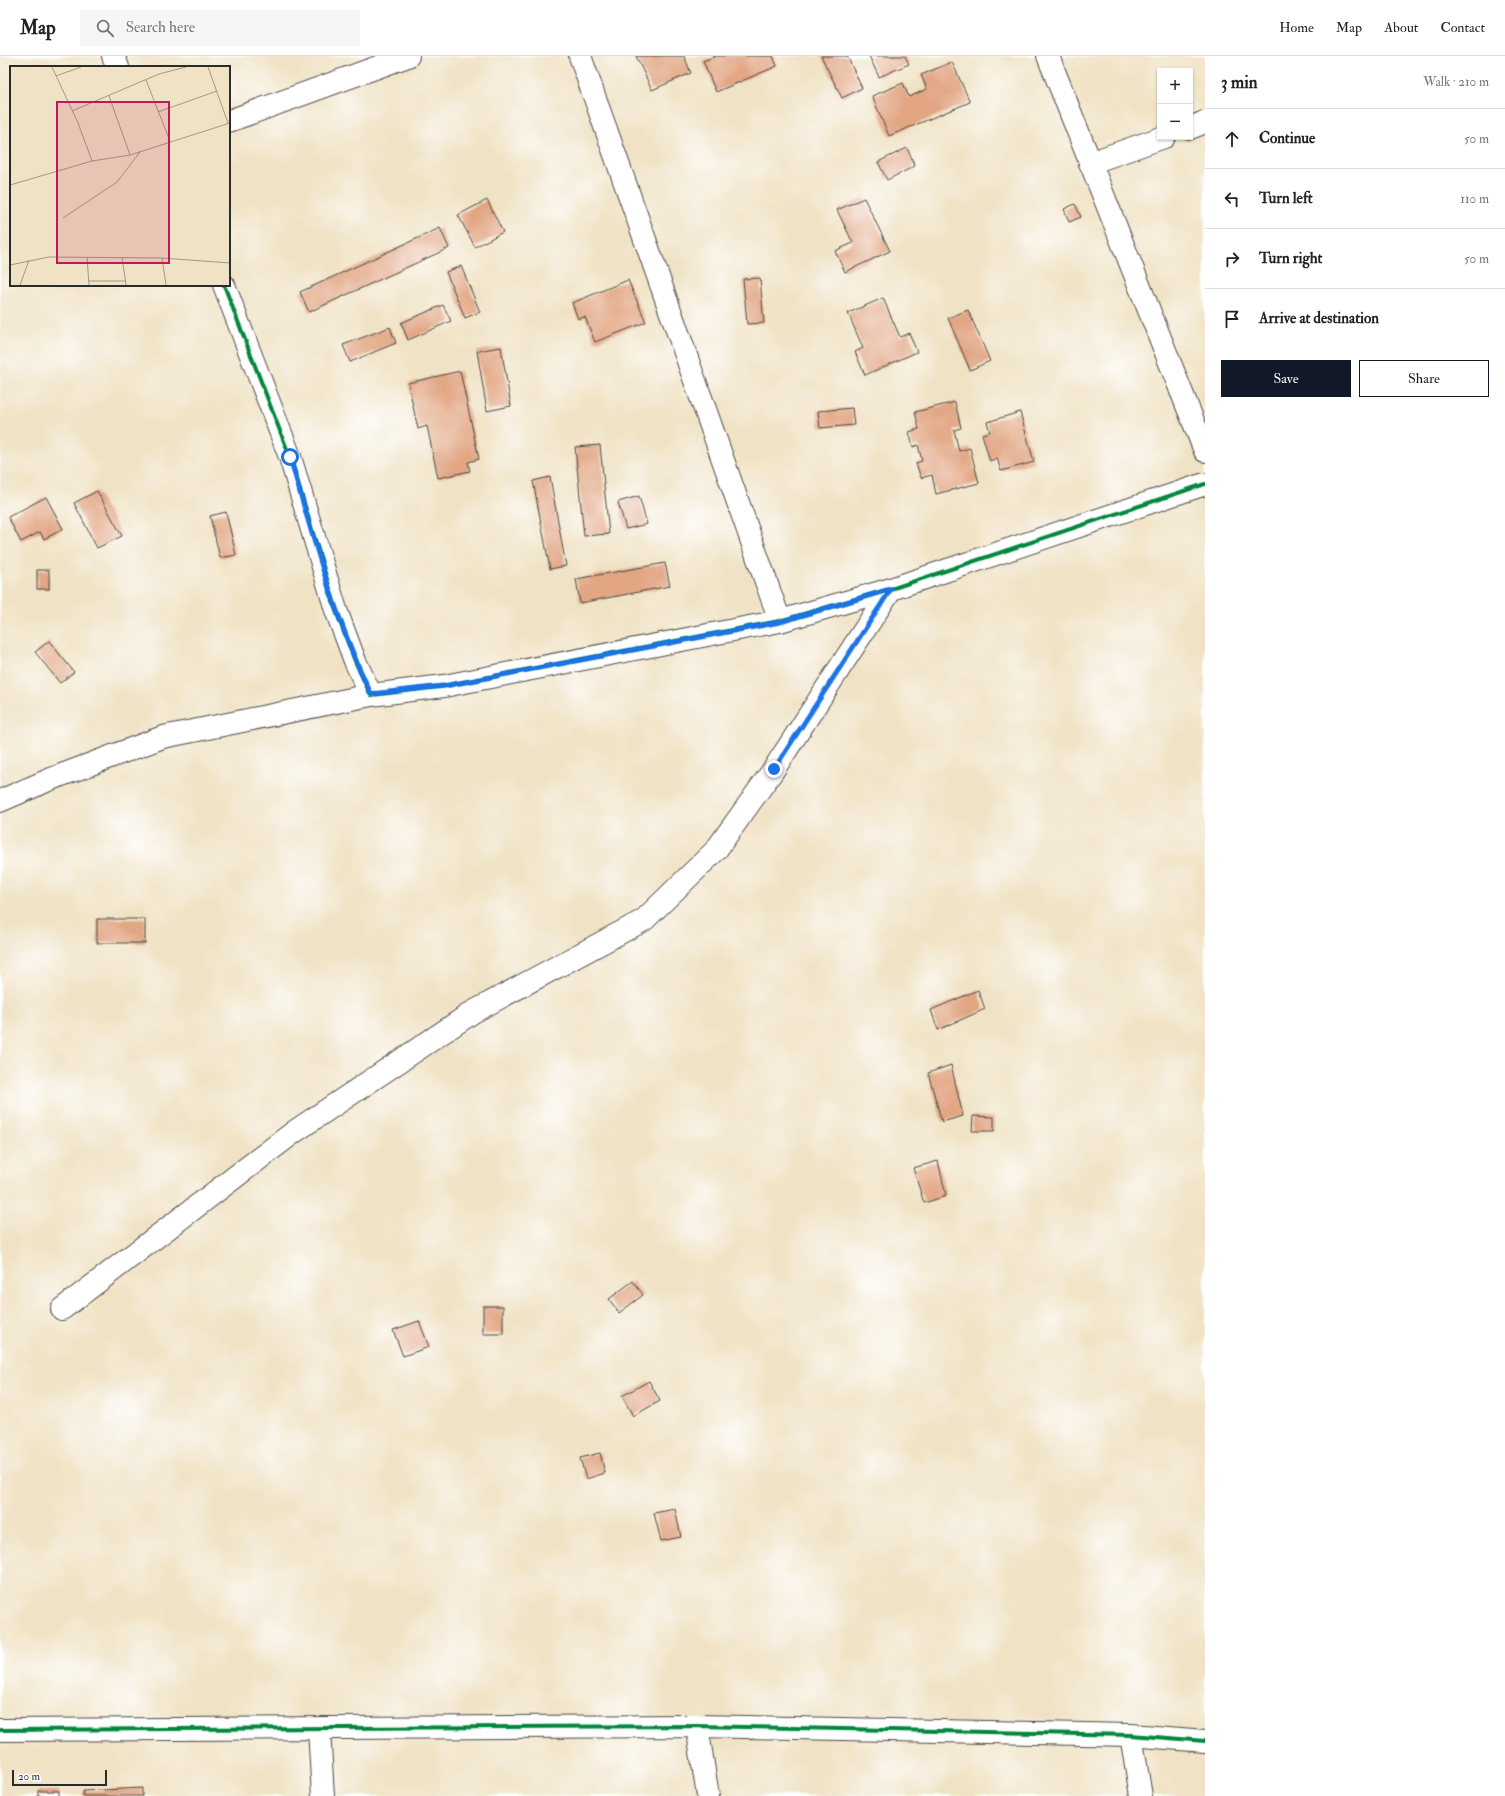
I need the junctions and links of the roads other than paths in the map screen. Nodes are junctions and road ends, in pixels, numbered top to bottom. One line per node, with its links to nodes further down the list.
1 (113, 56): 5 (street)
2 (408, 56): 6 (street)
3 (580, 56): 15 (street)
4 (1048, 56): 10 (street)
5 (118, 66)
6 (230, 121)
7 (1205, 122): 8 (street)
8 (1193, 127)
9 (1157, 139): 10 (street)
10 (1090, 163): 12 (street)
11 (224, 286): 16 (street)
12 (1205, 451)
13 (1205, 484): 14 (street)
14 (891, 589): 15 (street); 18 (street)
15 (780, 622): 16 (street)
16 (371, 694): 17 (street)
17 (0, 801)
18 (62, 1309)
19 (697, 1726): 20 (street); 22 (street); 25 (street)
20 (320, 1729): 21 (street); 24 (street)
21 (0, 1730)
22 (1131, 1735): 23 (street); 26 (street)
23 (1205, 1741)
24 (323, 1796)
25 (708, 1796)
26 (1141, 1796)

